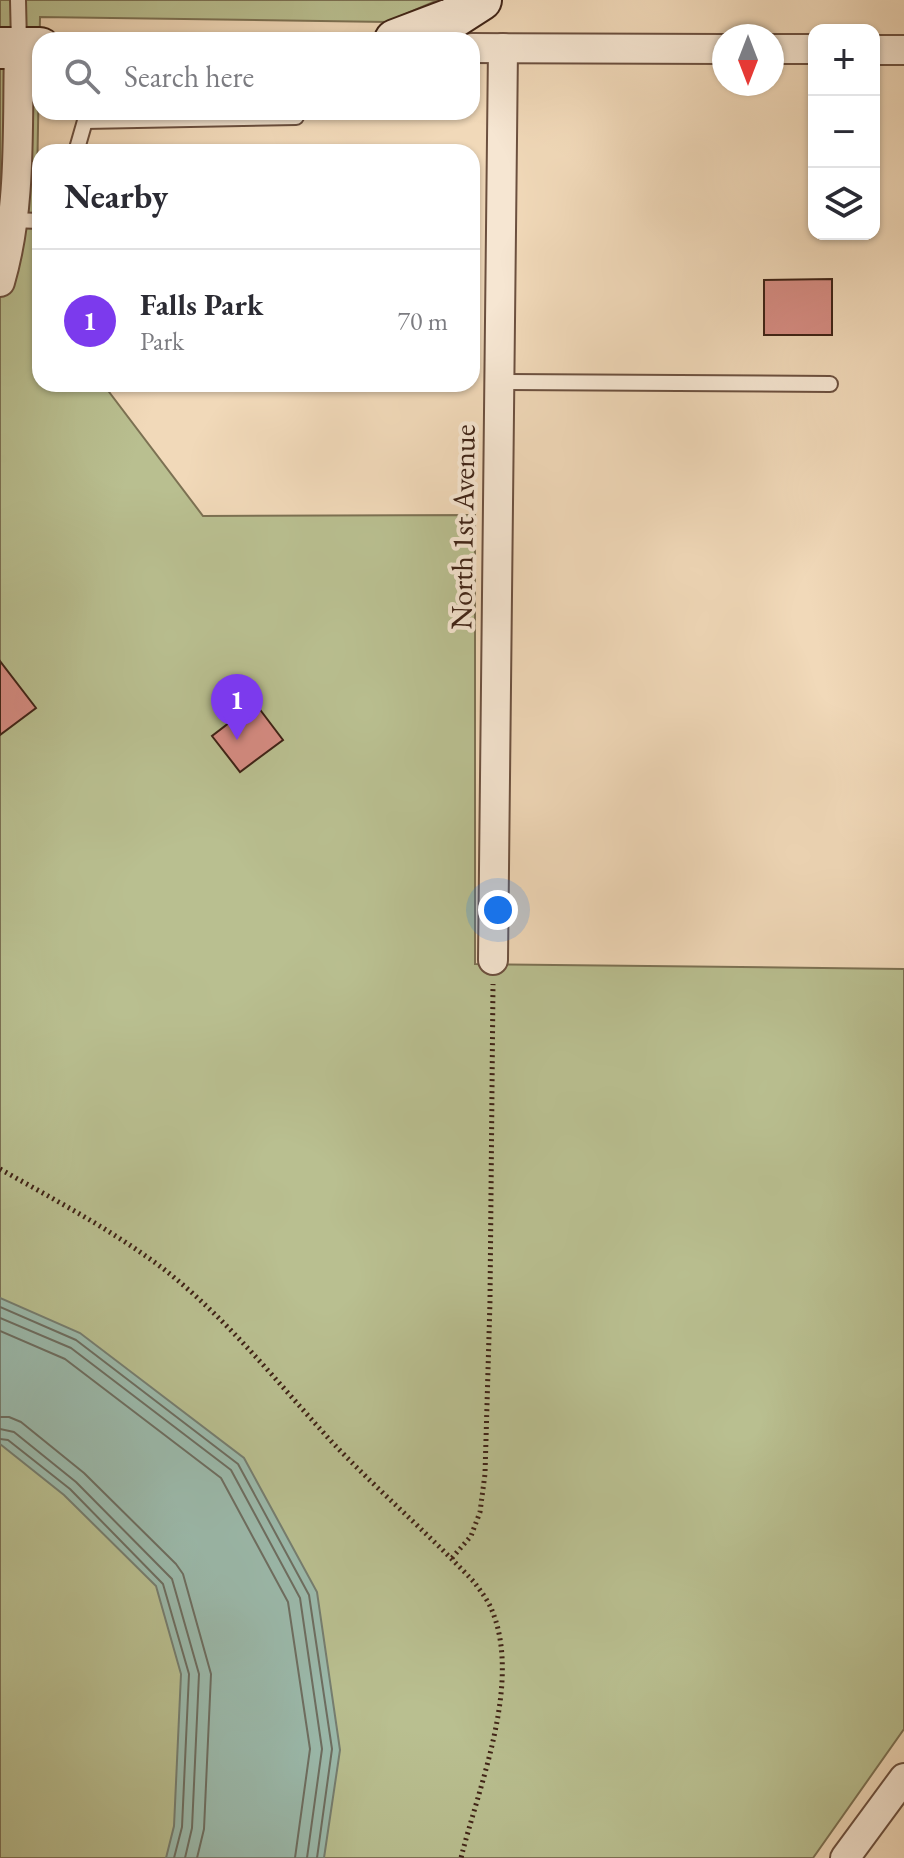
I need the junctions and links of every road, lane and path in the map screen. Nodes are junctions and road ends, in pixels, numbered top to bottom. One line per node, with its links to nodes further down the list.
1 (18, 0): 4 (lane)
2 (481, 0): 3 (street)
3 (416, 32)
4 (20, 48): 14 (street)
5 (480, 48): 6 (street)
6 (503, 48): 7 (street); 16 (street, North 1st Avenue)
7 (712, 49)
8 (784, 49): 9 (street)
9 (808, 49)
10 (880, 50): 11 (street)
11 (904, 50)
12 (85, 120): 13 (lane)
13 (78, 144)
14 (26, 221): 15 (street)
15 (0, 282)
16 (499, 382): 17 (lane); 18 (street, North 1st Avenue)
17 (830, 384)
18 (493, 960): 20 (path)
19 (0, 1169): 20 (path)
20 (452, 1558): 22 (path)
21 (904, 1778): 23 (street)
22 (461, 1858)
23 (845, 1858)

